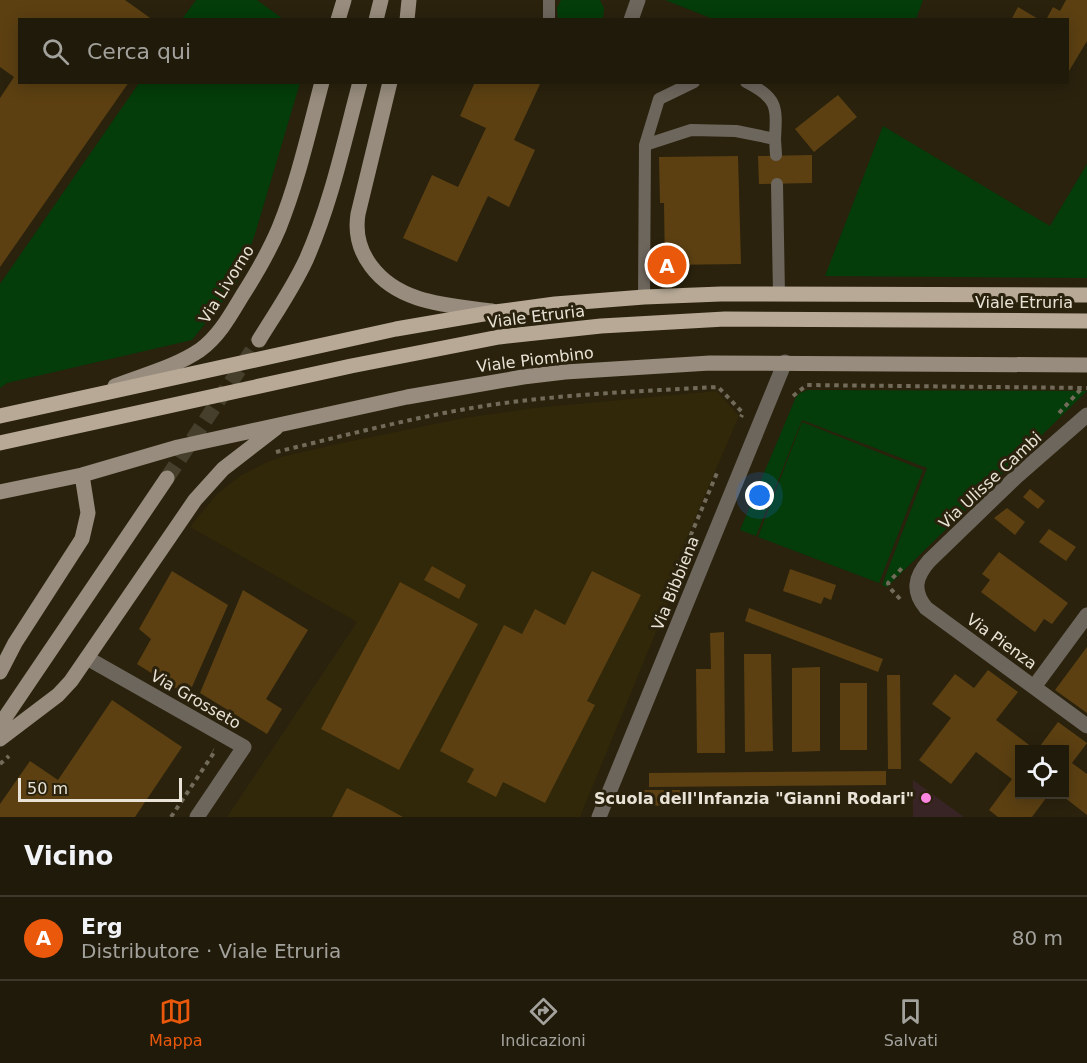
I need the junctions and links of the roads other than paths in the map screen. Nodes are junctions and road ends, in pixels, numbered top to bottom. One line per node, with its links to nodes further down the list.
1 (344, 0): 6 (street)
2 (381, 0): 7 (street)
3 (409, 0): 8 (street)
4 (549, 0): 9 (lane)
5 (635, 1): 10 (street)
6 (339, 18)
7 (376, 18)
8 (407, 18)
9 (549, 18)
10 (631, 18)
11 (321, 84): 28 (street, Via Livorno)
12 (359, 84): 25 (street)
13 (390, 84): 23 (street)
14 (690, 84): 17 (lane)
15 (750, 84): 16 (lane)
16 (776, 139): 17 (lane); 18 (lane)
17 (645, 145): 22 (lane)
18 (776, 155)
19 (777, 184): 20 (lane)
20 (779, 294): 21 (main road, Viale Etruria); 22 (main road, Viale Etruria)
21 (1087, 295)
22 (644, 297): 23 (main road, Viale Etruria)
23 (495, 312): 28 (main road, Viale Etruria)
24 (1087, 321): 32 (main road, Viale Etruria)
25 (259, 340)
26 (785, 362): 27 (street, Viale Piombino); 31 (street, Viale Piombino); 45 (street, Via Bibbiena)
27 (1087, 365)
28 (53, 405): 30 (main road, Viale Etruria)
29 (1087, 415): 36 (street, Via Ulisse Cambi)
30 (0, 416)
31 (280, 425): 33 (street, Viale Piombino); 38 (street)
32 (0, 443)
33 (82, 475): 35 (street, Viale Piombino); 39 (street)
34 (167, 478): 41 (street)
35 (0, 492)
36 (919, 573): 40 (street, Via Pienza)
37 (1087, 615): 40 (street)
38 (87, 658): 43 (street); 44 (street, Via Grosseto)
39 (0, 672)
40 (1034, 687): 42 (street, Via Pienza)
41 (0, 725)
42 (1087, 726)
43 (0, 739)
44 (197, 817)
45 (599, 817)

